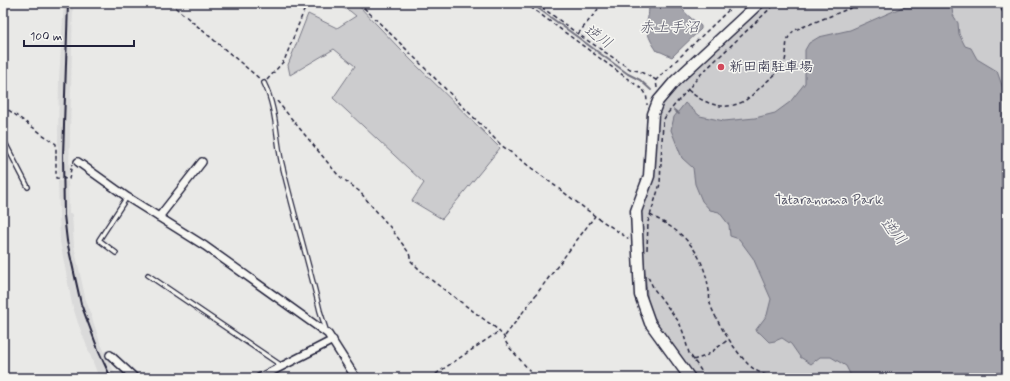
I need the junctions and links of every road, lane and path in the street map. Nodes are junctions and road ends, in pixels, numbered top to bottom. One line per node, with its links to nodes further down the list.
1 (170, 3): 15 (path)
2 (307, 3): 15 (path)
3 (359, 3): 28 (path)
4 (525, 3): 20 (path)
5 (536, 3): 13 (path)
6 (603, 3): 13 (path)
7 (736, 3): 14 (path)
8 (759, 3): 31 (street)
9 (776, 3): 16 (path)
10 (863, 3): 16 (path)
11 (997, 3): 12 (path)
12 (1007, 18)
13 (578, 34): 14 (path)
14 (656, 80): 18 (path)
15 (264, 83): 17 (lane)
16 (688, 90): 29 (path)
17 (268, 92): 36 (path); 37 (lane)
18 (656, 93)
19 (651, 96): 20 (path)
20 (647, 98): 22 (path)
21 (3, 106): 24 (path)
22 (647, 108)
23 (3, 139): 26 (lane)
24 (78, 162): 27 (street)
25 (202, 162): 30 (street)
26 (28, 187)
27 (127, 197): 30 (street); 33 (lane)
28 (595, 216): 31 (path); 38 (path)
29 (650, 216): 32 (path); 39 (path)
30 (159, 217): 37 (street)
31 (637, 242): 49 (street)
32 (647, 252)
33 (116, 253)
34 (148, 275): 43 (lane)
35 (647, 275): 42 (path)
36 (499, 332): 38 (path); 47 (path)
37 (328, 334): 40 (street)
38 (504, 337): 48 (path)
39 (729, 339): 42 (path); 51 (path)
40 (333, 340): 43 (street); 46 (street)
41 (110, 354): 44 (street)
42 (693, 360): 50 (path)
43 (282, 366): 45 (street)
44 (135, 378)
45 (259, 378)
46 (356, 378)
47 (430, 378)
48 (536, 378)
49 (690, 378)
50 (706, 378)
51 (777, 378)

